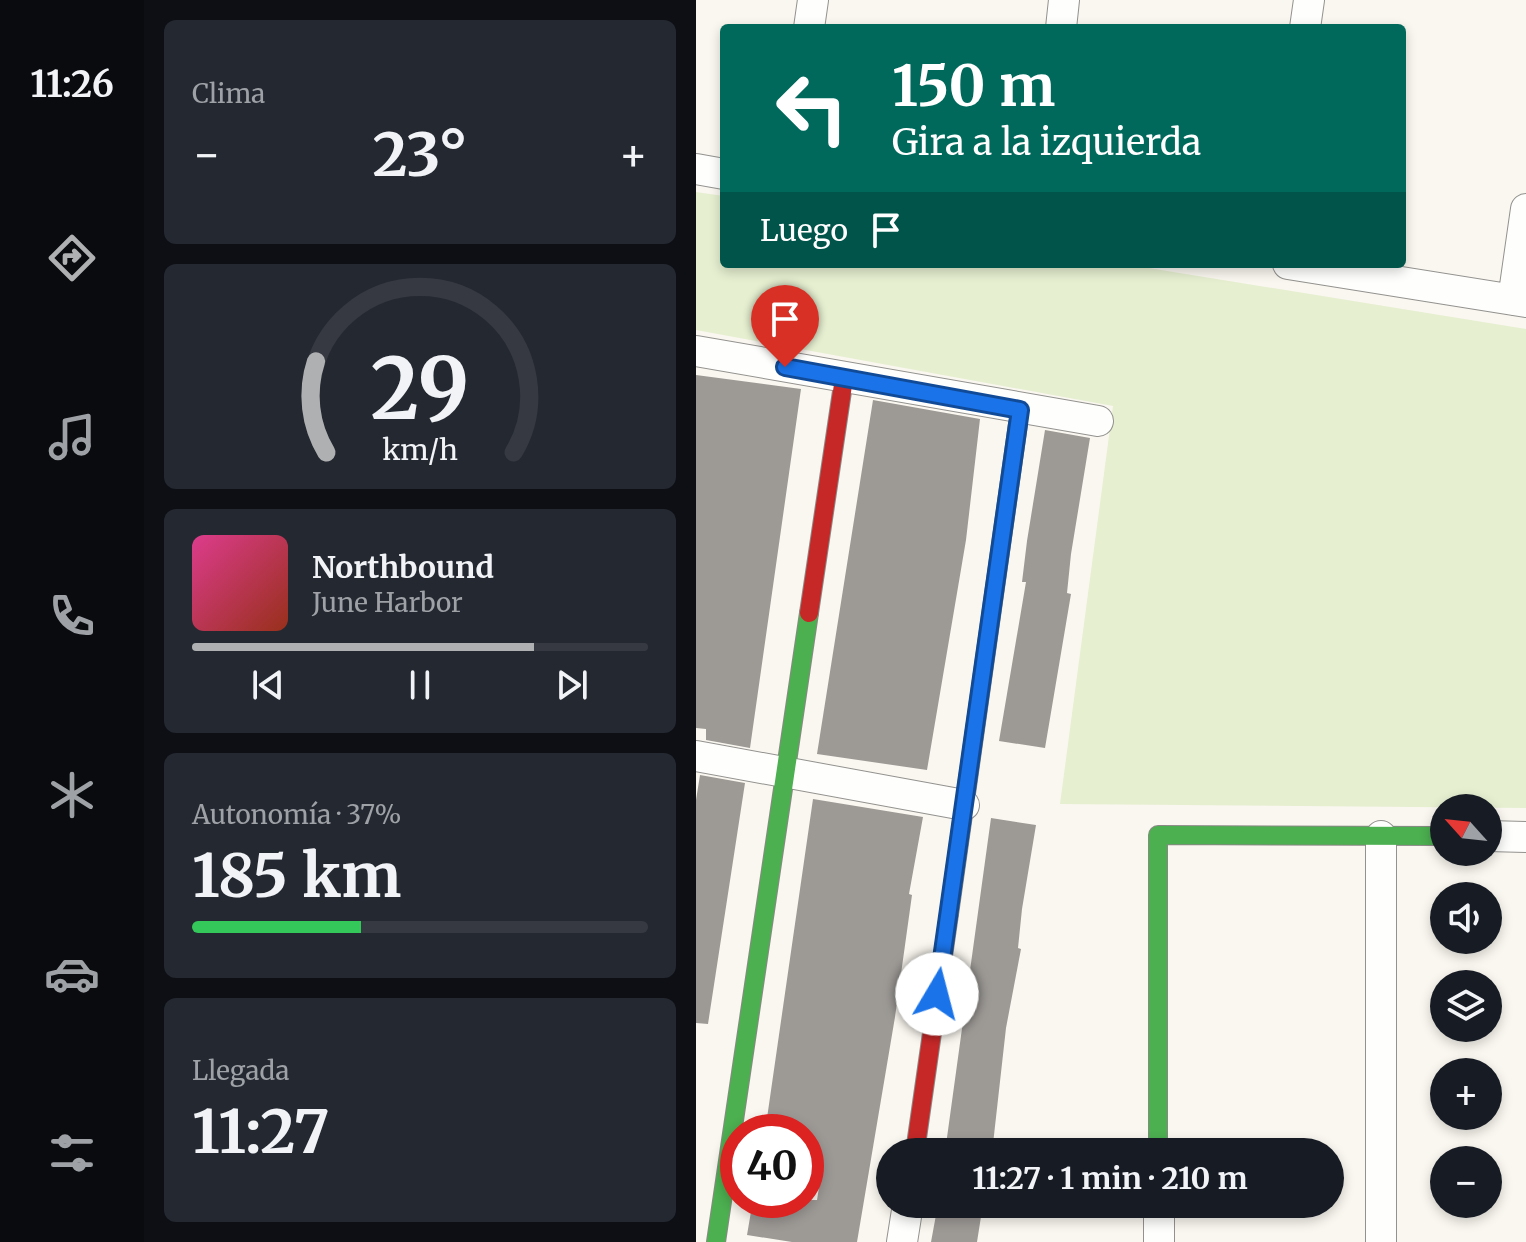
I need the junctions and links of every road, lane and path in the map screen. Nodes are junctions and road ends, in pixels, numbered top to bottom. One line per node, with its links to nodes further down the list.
1 (813, 0): 4 (street)
2 (1064, 0): 5 (street)
3 (1309, 0): 6 (street)
4 (810, 24)
5 (1061, 24)
6 (1306, 24)
7 (696, 169): 8 (street)
8 (720, 173)
9 (1526, 209): 11 (street)
10 (1313, 268): 11 (street)
11 (1520, 301)
12 (696, 351): 13 (street)
13 (844, 378): 14 (street); 17 (street)
14 (1020, 410): 15 (street); 18 (street)
15 (1098, 421)
16 (696, 756): 17 (street)
17 (786, 773): 18 (street); 29 (street)
18 (964, 805): 23 (street)
19 (1381, 836): 20 (street); 24 (street); 32 (street)
20 (1430, 836)
21 (1502, 836): 22 (street)
22 (1526, 837)
23 (917, 1138)
24 (1158, 1138)
25 (906, 1218): 30 (street)
26 (1159, 1218): 31 (street)
27 (696, 1241): 28 (street)
28 (703, 1242)
29 (716, 1242)
30 (902, 1242)
31 (1159, 1242)
32 (1381, 1242)

